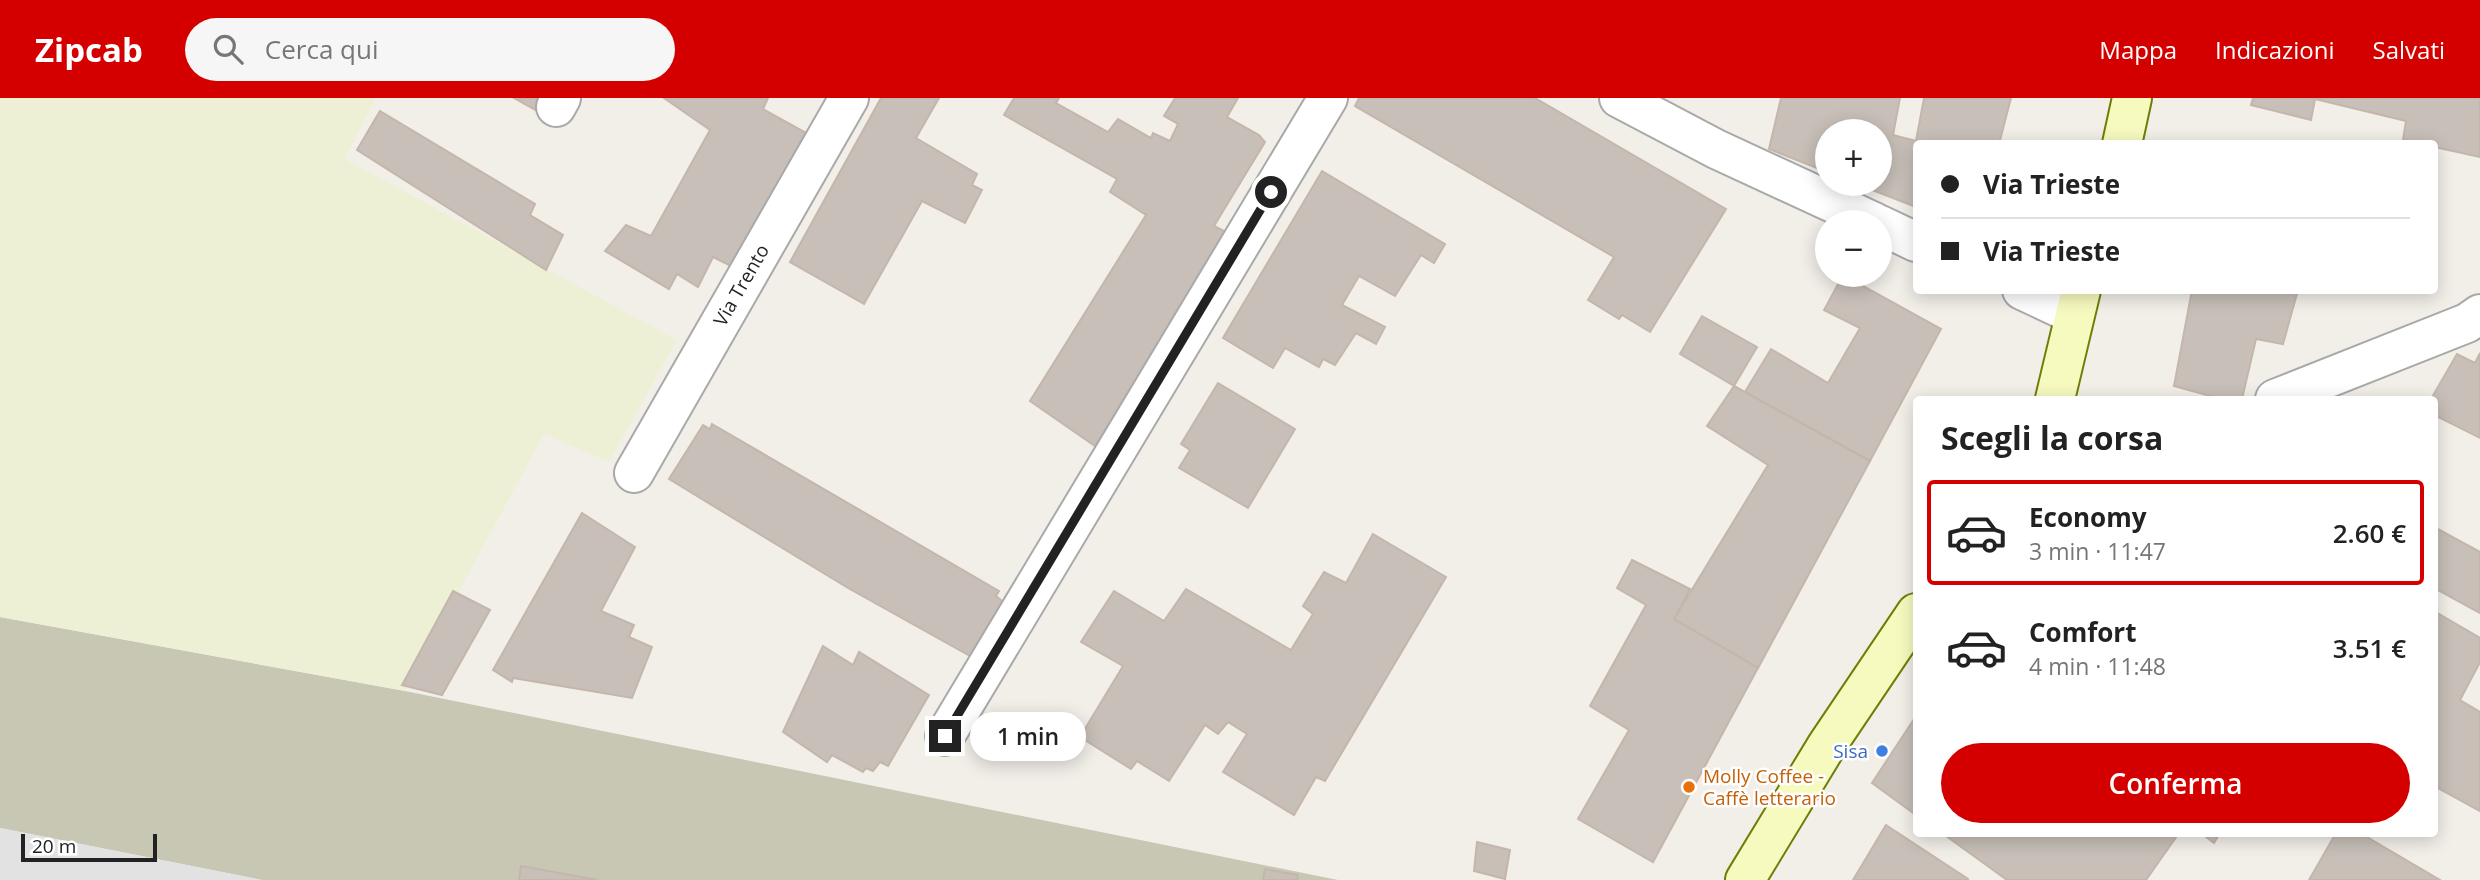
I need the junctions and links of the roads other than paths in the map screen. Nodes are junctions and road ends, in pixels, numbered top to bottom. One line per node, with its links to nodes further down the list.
1 (849, 98): 14 (street, Via Trento)
2 (1328, 98): 16 (street)
3 (1619, 98): 6 (street)
4 (2132, 98): 5 (street)
5 (2123, 140)
6 (1848, 210)
7 (1892, 231): 8 (street)
8 (1913, 241)
9 (2040, 294): 10 (street)
10 (2077, 302): 12 (street)
11 (2480, 314): 13 (street)
12 (2055, 396)
13 (2283, 396)
14 (634, 473)
15 (1913, 617): 17 (street)
16 (945, 736)
17 (1745, 880)

